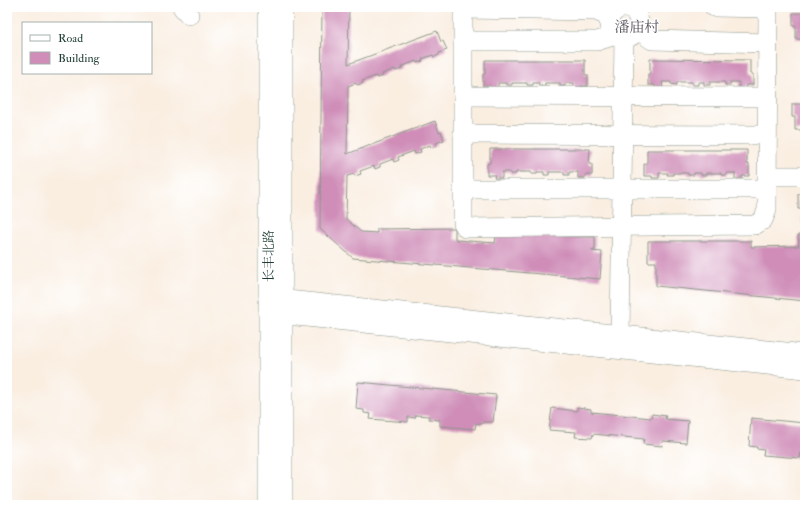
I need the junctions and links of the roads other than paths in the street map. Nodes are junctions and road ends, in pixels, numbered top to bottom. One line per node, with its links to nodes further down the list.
1 (268, 7): 20 (street, 长丰北路)
2 (283, 7): 20 (street, 长丰北路)
3 (714, 7): 5 (street)
4 (463, 8): 6 (street); 7 (street)
5 (768, 8): 8 (street)
6 (627, 19): 7 (street); 8 (street); 10 (street)
7 (463, 41): 9 (street)
8 (768, 42): 11 (street)
9 (463, 96): 10 (street); 12 (street)
10 (623, 96): 11 (street); 13 (street)
11 (767, 96): 14 (street)
12 (463, 134): 13 (street); 17 (street)
13 (622, 134): 14 (street); 18 (street)
14 (767, 134): 16 (street)
15 (805, 176): 16 (street)
16 (767, 182): 18 (street); 19 (street)
17 (463, 189): 18 (street); 19 (street)
18 (622, 189): 19 (street)
19 (621, 226): 21 (street)
20 (276, 306): 21 (street); 23 (street); 24 (street, 长丰北路); 25 (street, 长丰北路)
21 (620, 335): 22 (street)
22 (805, 354)
23 (805, 369)
24 (268, 505)
25 (283, 505)

